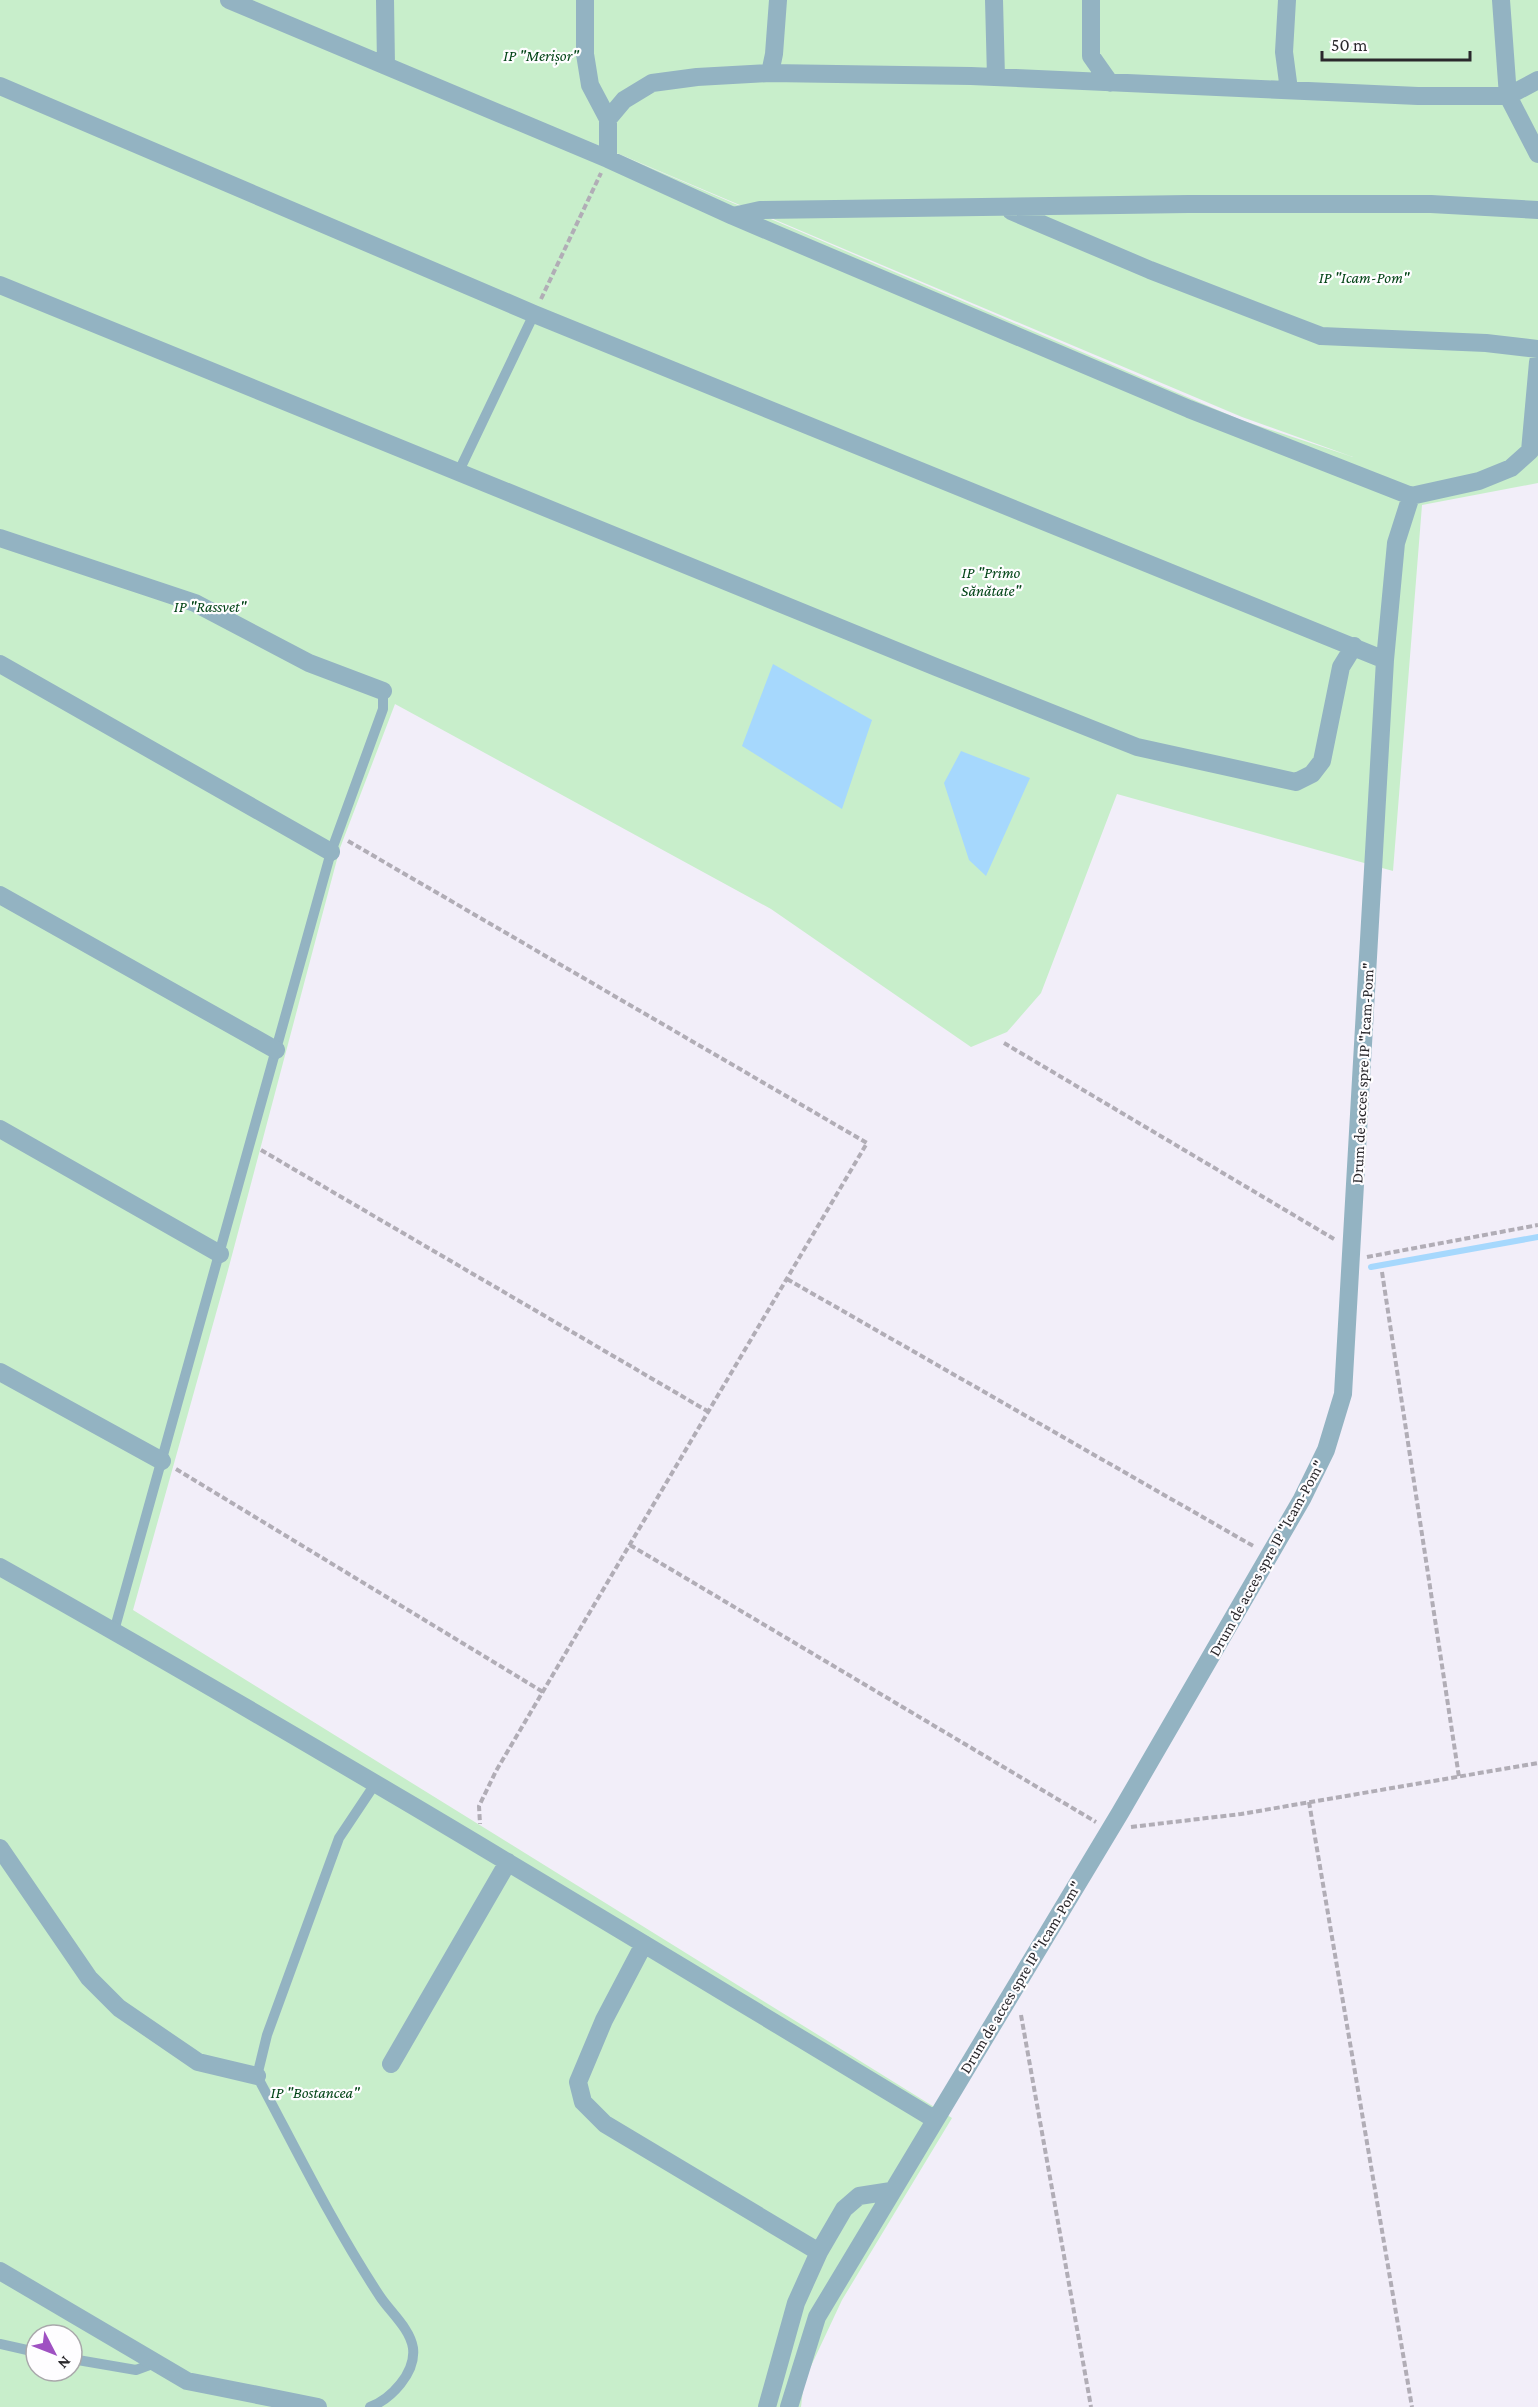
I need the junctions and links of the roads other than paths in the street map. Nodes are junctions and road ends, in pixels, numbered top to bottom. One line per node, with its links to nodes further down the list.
1 (229, 0): 9 (street)
2 (385, 0): 9 (street)
3 (585, 0): 17 (street)
4 (778, 0): 10 (street)
5 (994, 0): 11 (street)
6 (1091, 0): 13 (street)
7 (1287, 0): 15 (street)
8 (1501, 0): 16 (street)
9 (387, 65): 19 (street)
10 (770, 73): 11 (street); 17 (street)
11 (996, 77): 13 (street)
12 (1538, 80): 16 (street)
13 (1110, 83): 15 (street)
14 (0, 87): 24 (street)
15 (1289, 90): 16 (street)
16 (1508, 96): 18 (street)
17 (608, 119): 19 (street)
18 (1538, 154)
19 (608, 159): 22 (street)
20 (1004, 208): 21 (street); 22 (street); 25 (street)
21 (1538, 210)
22 (733, 216): 29 (street)
23 (0, 285): 28 (street)
24 (534, 314): 28 (lane); 31 (street)
25 (1538, 349)
26 (1538, 363): 27 (street)
27 (1534, 450): 29 (street)
28 (459, 471): 31 (street)
29 (1411, 496): 32 (street, Drum de acces spre IP "Icam-Pom")
30 (0, 538): 34 (street)
31 (1354, 646): 32 (street)
32 (1385, 660): 50 (street, Drum de acces spre IP "Icam-Pom")
33 (0, 664): 35 (street)
34 (383, 691): 35 (lane)
35 (331, 852): 37 (lane)
36 (0, 894): 37 (street)
37 (276, 1050): 39 (lane)
38 (0, 1129): 39 (street)
39 (220, 1254): 41 (lane)
40 (0, 1372): 41 (street)
41 (162, 1461): 43 (lane)
42 (0, 1567): 43 (street)
43 (114, 1631): 44 (street)
44 (375, 1784): 46 (street); 49 (lane)
45 (0, 1848): 49 (street)
46 (508, 1862): 47 (street); 48 (street)
47 (644, 1944): 50 (street); 52 (street)
48 (391, 2064)
49 (257, 2076): 59 (lane)
50 (934, 2119): 51 (street, Drum de acces spre IP "Icam-Pom")
51 (891, 2191): 52 (street); 61 (street, Drum de acces spre IP "Icam-Pom")
52 (819, 2252): 60 (street)
53 (0, 2271): 57 (street)
54 (0, 2344): 55 (lane)
55 (24, 2349)
56 (84, 2361): 57 (lane)
57 (155, 2363): 58 (street)
58 (318, 2407)
59 (370, 2407)
60 (767, 2407)
61 (789, 2407)

